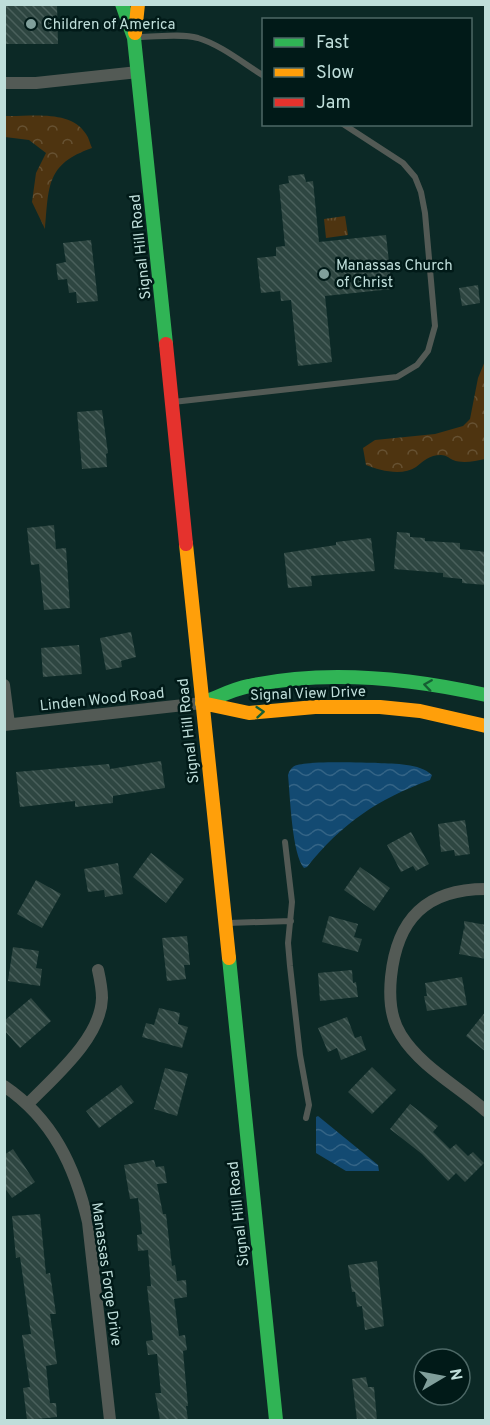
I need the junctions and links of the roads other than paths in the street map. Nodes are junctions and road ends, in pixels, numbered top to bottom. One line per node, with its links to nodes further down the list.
1 (122, 4): 3 (main road, Signal Hill Road)
2 (138, 4): 3 (main road, Signal Hill Road)
3 (134, 38): 4 (main road, Signal Hill Road); 5 (lane)
4 (138, 72): 6 (street); 8 (main road, Signal Hill Road)
5 (262, 75)
6 (4, 83)
7 (346, 126): 8 (lane)
8 (172, 402): 11 (main road, Signal Hill Road)
9 (4, 685): 12 (street)
10 (486, 695): 11 (main road, Signal View Drive, one-way to 11)
11 (202, 703): 12 (street, Linden Wood Road); 13 (main road, Signal View Drive, one-way to 13); 17 (main road, Signal Hill Road)
12 (7, 724)
13 (486, 726)
14 (285, 842): 16 (lane)
15 (486, 889): 21 (street)
16 (291, 921): 17 (lane); 22 (lane)
17 (225, 924): 24 (main road, Signal Hill Road)
18 (98, 970): 20 (street)
19 (4, 1086): 20 (street, Manassas Forge Drive)
20 (28, 1104): 23 (street, Manassas Forge Drive)
21 (486, 1111)
22 (306, 1118)
23 (110, 1420)
24 (276, 1420)

